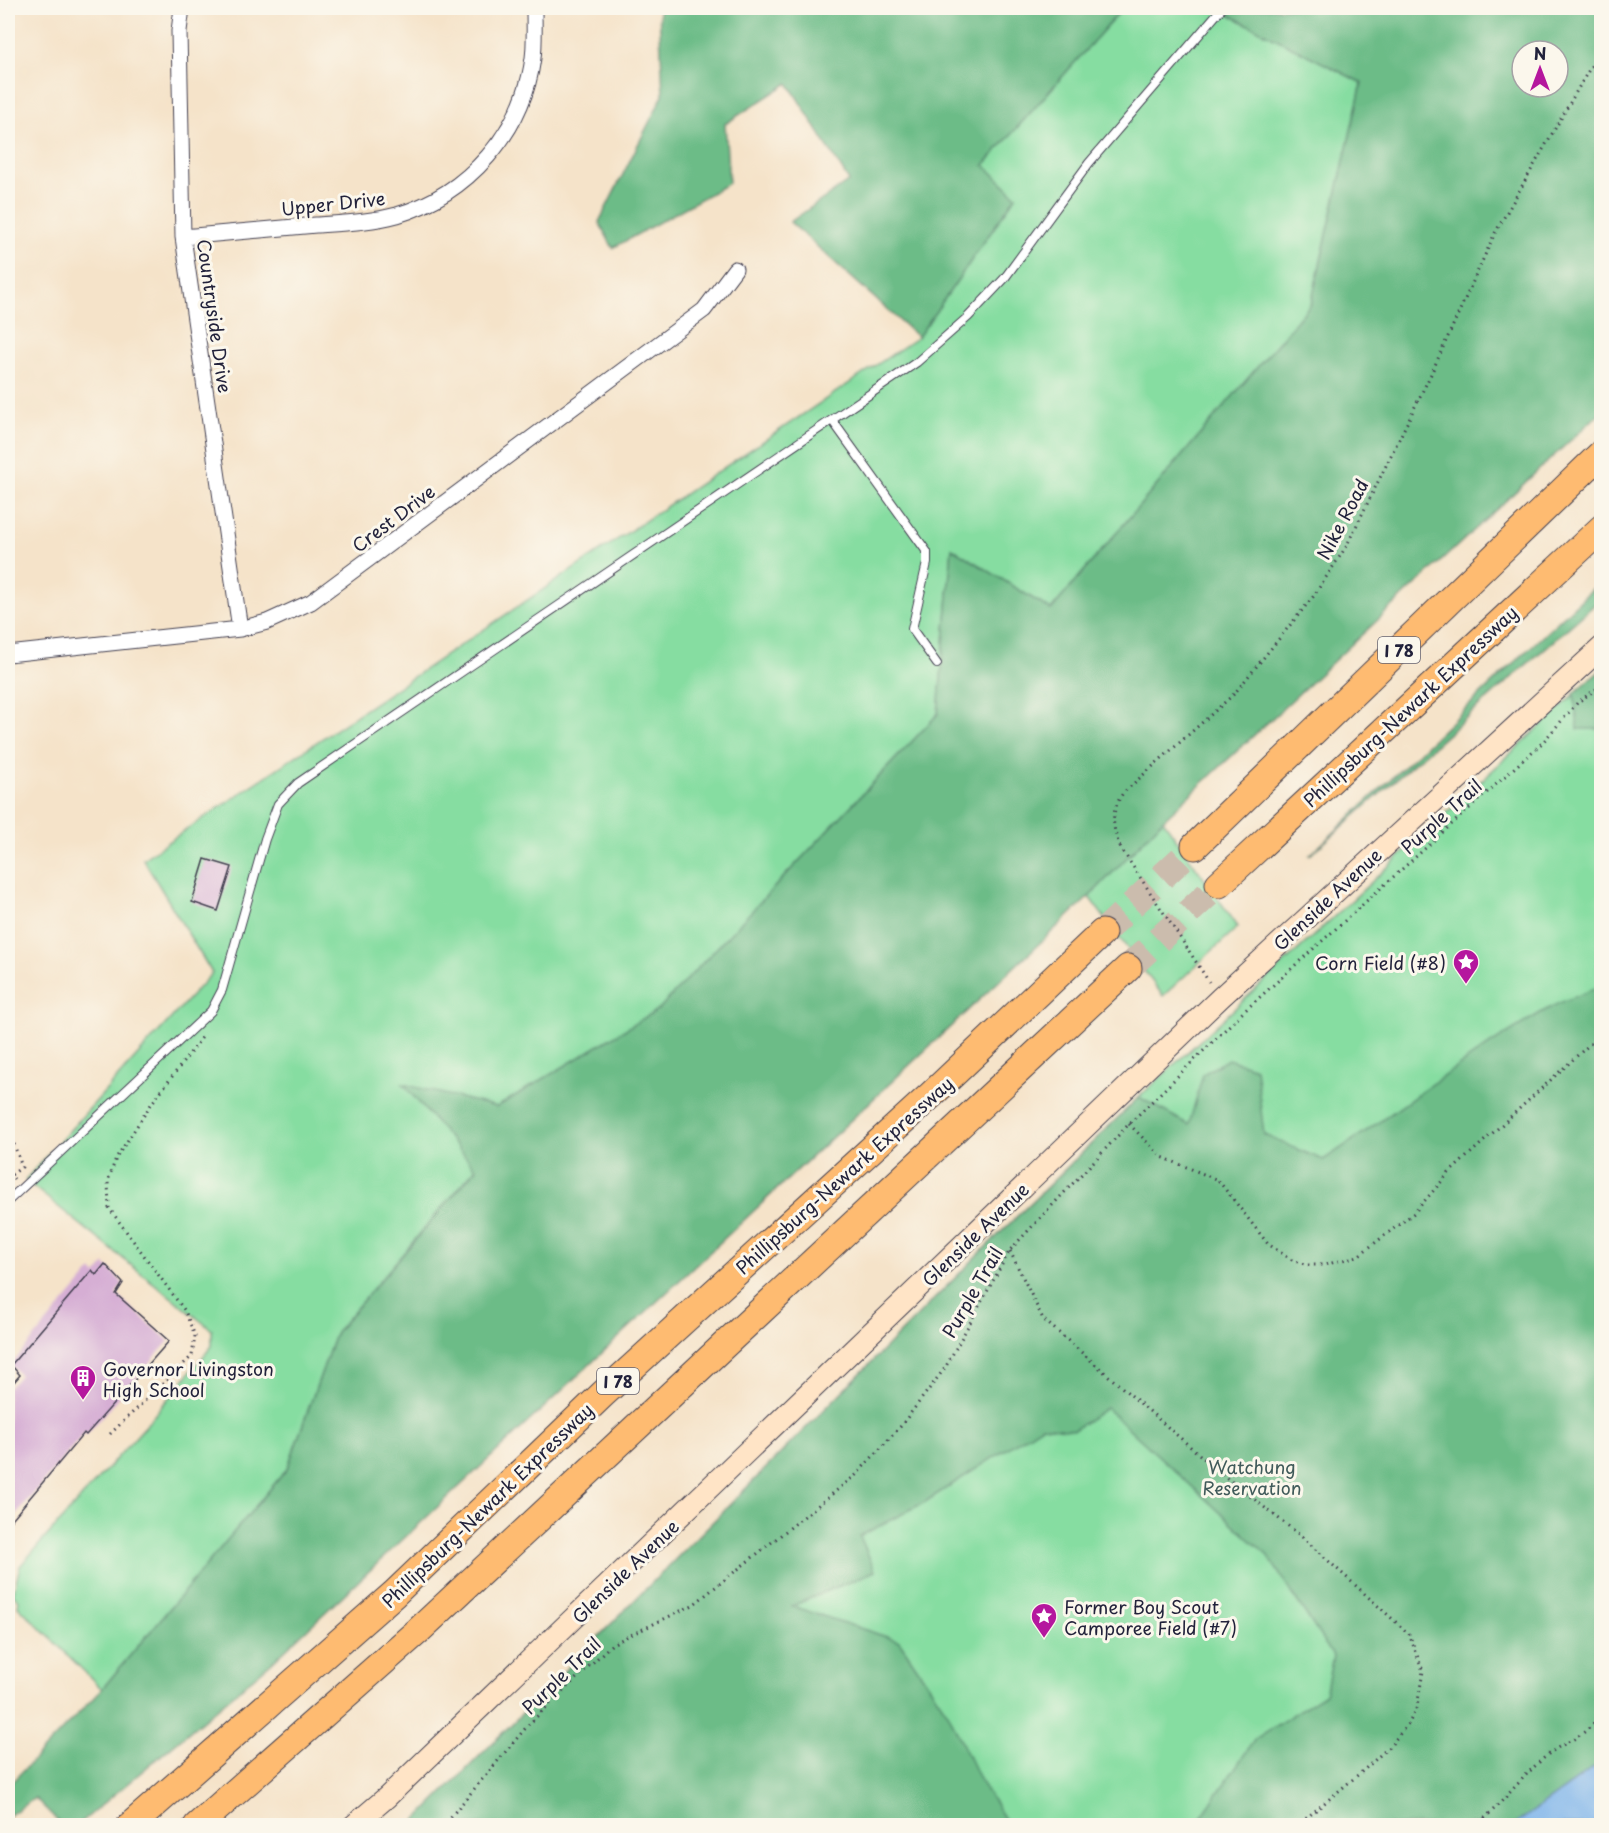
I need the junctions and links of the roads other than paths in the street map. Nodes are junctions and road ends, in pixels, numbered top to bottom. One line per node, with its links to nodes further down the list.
1 (182, 8): 4 (street, Countryside Drive)
2 (534, 8): 4 (street, Upper Drive)
3 (1222, 8): 6 (lane)
4 (183, 237): 9 (street, Countryside Drive)
5 (735, 269): 9 (street, Crest Drive)
6 (831, 420): 12 (lane); 17 (lane)
7 (1602, 453): 13 (highway, I 78)
8 (1602, 528): 14 (highway, Phillipsburg-Newark Expressway / I 78)
9 (240, 629): 11 (street, Crest Drive)
10 (1602, 647): 20 (main road, Glenside Avenue)
11 (8, 654)
12 (937, 664)
13 (1195, 846)
14 (1219, 884)
15 (1102, 933): 18 (highway, Phillipsburg-Newark Expressway / I 78)
16 (1128, 968): 19 (highway, I 78)
17 (9, 1199)
18 (130, 1826)
19 (196, 1826)
20 (353, 1826)

